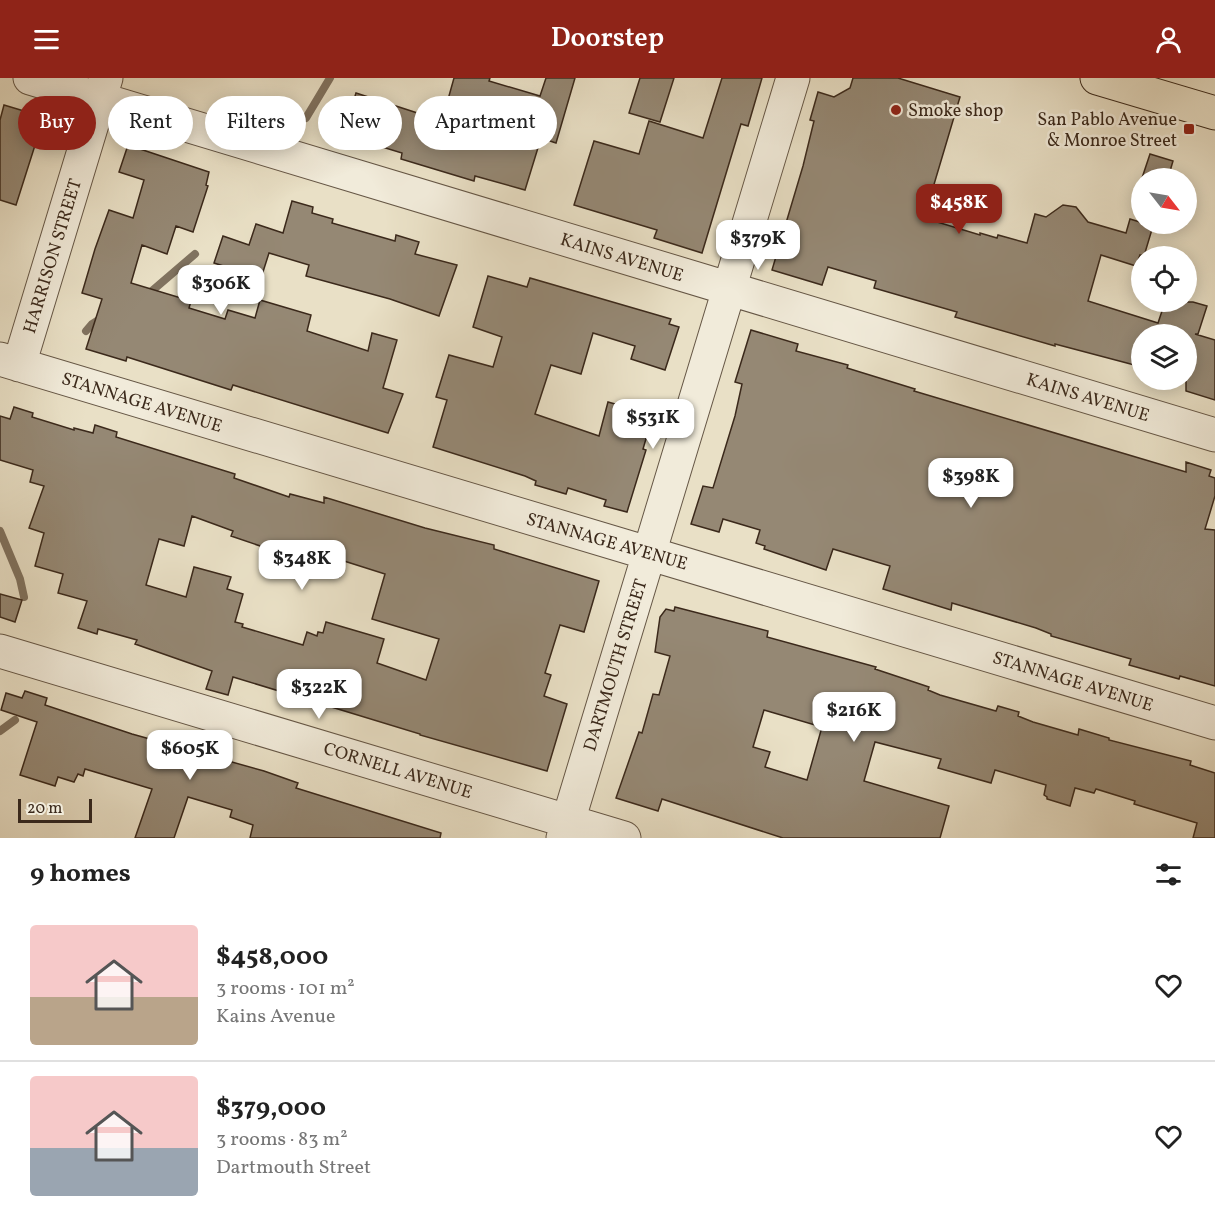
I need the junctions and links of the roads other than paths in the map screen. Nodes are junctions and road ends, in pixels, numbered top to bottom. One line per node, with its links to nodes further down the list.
1 (30, 78): 5 (street, KAINS AVENUE)
2 (793, 78): 7 (street, DARTMOUTH STREET)
3 (1096, 78): 4 (main road)
4 (1131, 83): 6 (main road)
5 (103, 88): 7 (street, KAINS AVENUE); 8 (street, HARRISON STREET)
6 (1215, 113)
7 (728, 289): 9 (street, KAINS AVENUE); 10 (street, DARTMOUTH STREET)
8 (10, 362): 10 (street, STANNAGE AVENUE)
9 (1215, 435)
10 (649, 554): 12 (street, STANNAGE AVENUE); 13 (street, DARTMOUTH STREET)
11 (0, 651): 13 (street, CORNELL AVENUE)
12 (1215, 723)
13 (565, 830): 14 (street, CORNELL AVENUE)
14 (624, 838)

